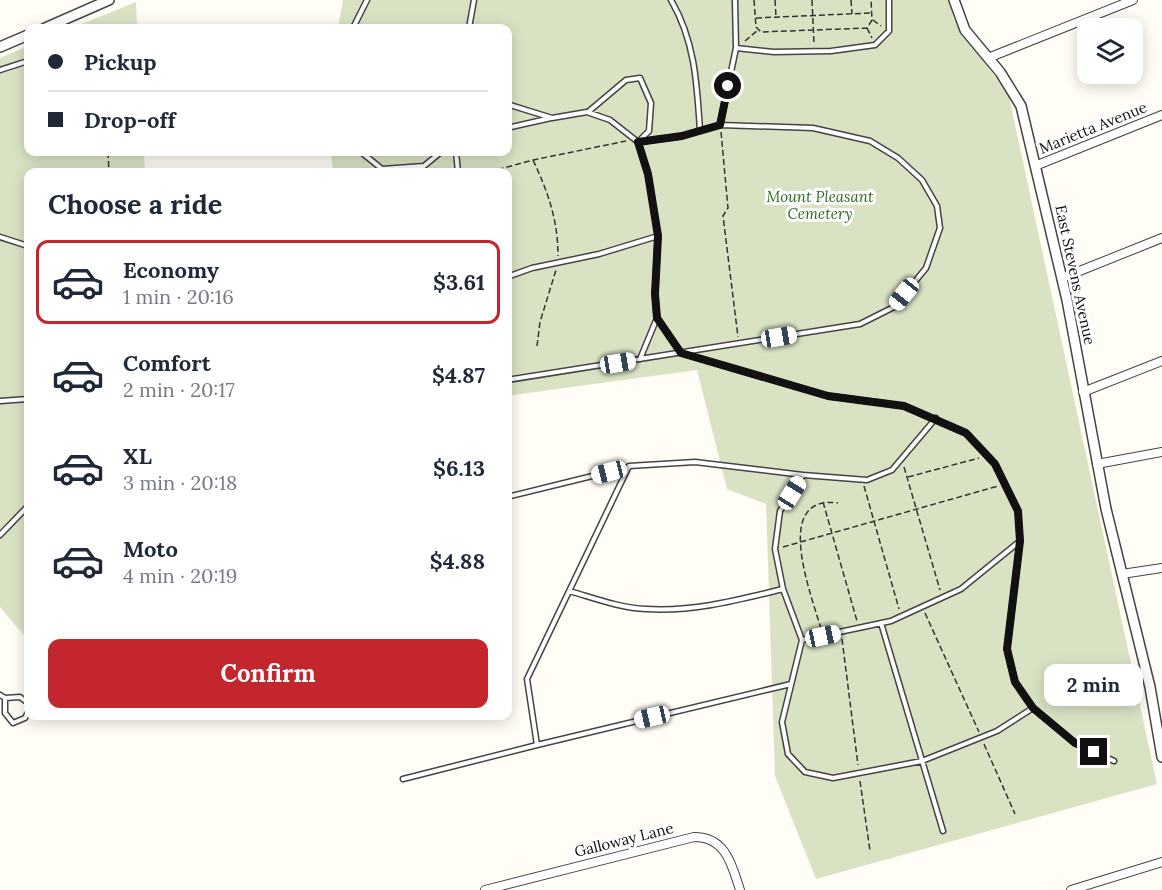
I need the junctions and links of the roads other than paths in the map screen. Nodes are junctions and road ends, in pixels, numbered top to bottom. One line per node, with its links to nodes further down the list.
1 (109, 0): 9 (street)
2 (367, 0): 10 (lane)
3 (474, 0): 11 (lane)
4 (671, 0): 24 (lane)
5 (735, 0): 14 (lane)
6 (889, 0): 14 (lane)
7 (954, 0): 15 (street, East Stevens Avenue)
8 (1133, 0): 15 (street)
9 (55, 24)
10 (355, 24)
11 (470, 24)
12 (24, 37): 13 (street)
13 (0, 47)
14 (736, 48): 22 (lane)
15 (988, 58): 28 (street, East Stevens Avenue)
16 (24, 62): 17 (lane)
17 (0, 70)
18 (512, 106): 21 (lane)
19 (587, 112): 21 (lane); 25 (lane); 25 (lane)
20 (1162, 115): 28 (street, Marietta Avenue)
21 (552, 118): 23 (lane)
22 (720, 125): 24 (lane); 38 (lane)
23 (512, 127)
24 (700, 131): 25 (lane)
25 (636, 140): 31 (lane)
26 (366, 156): 29 (lane)
27 (436, 156): 30 (lane)
28 (1035, 166): 36 (street, East Stevens Avenue)
29 (381, 168)
30 (396, 168)
31 (658, 236): 35 (lane); 37 (lane)
32 (0, 237): 34 (lane)
33 (1162, 238): 36 (street)
34 (24, 245)
35 (512, 276)
36 (1062, 278): 42 (street, East Stevens Avenue)
37 (657, 318): 38 (lane); 39 (lane)
38 (681, 353): 39 (lane); 45 (lane)
39 (640, 359): 41 (lane)
40 (1162, 362): 42 (street)
41 (512, 379)
42 (1083, 392): 47 (street, East Stevens Avenue)
43 (24, 399): 44 (lane)
44 (0, 401)
45 (936, 418): 49 (lane); 53 (lane)
46 (1162, 452): 47 (street)
47 (1097, 464): 55 (street, East Stevens Avenue)
48 (629, 466): 49 (lane); 50 (lane); 57 (lane)
49 (803, 475): 56 (lane)
50 (512, 496)
51 (24, 510): 52 (lane)
52 (0, 535)
53 (1020, 541): 58 (lane); 64 (lane)
54 (1162, 568): 55 (street)
55 (1122, 574): 67 (street, East Stevens Avenue)
56 (783, 590): 57 (lane); 59 (lane)
57 (569, 591): 66 (lane)
58 (881, 623): 59 (lane); 68 (lane)
59 (802, 640): 60 (lane)
60 (791, 684): 66 (lane); 68 (lane)
61 (0, 695): 62 (lane)
62 (5, 698): 63 (lane); 65 (lane)
63 (24, 700)
64 (1033, 708): 68 (lane); 69 (lane)
65 (24, 718)
66 (537, 745): 70 (lane)
67 (1162, 757)
68 (922, 761): 71 (lane)
69 (1114, 762)
70 (403, 779)
71 (943, 831)
72 (1162, 862): 75 (street)
73 (485, 890): 74 (street, Galloway Lane)
74 (740, 890)
75 (1071, 890)

